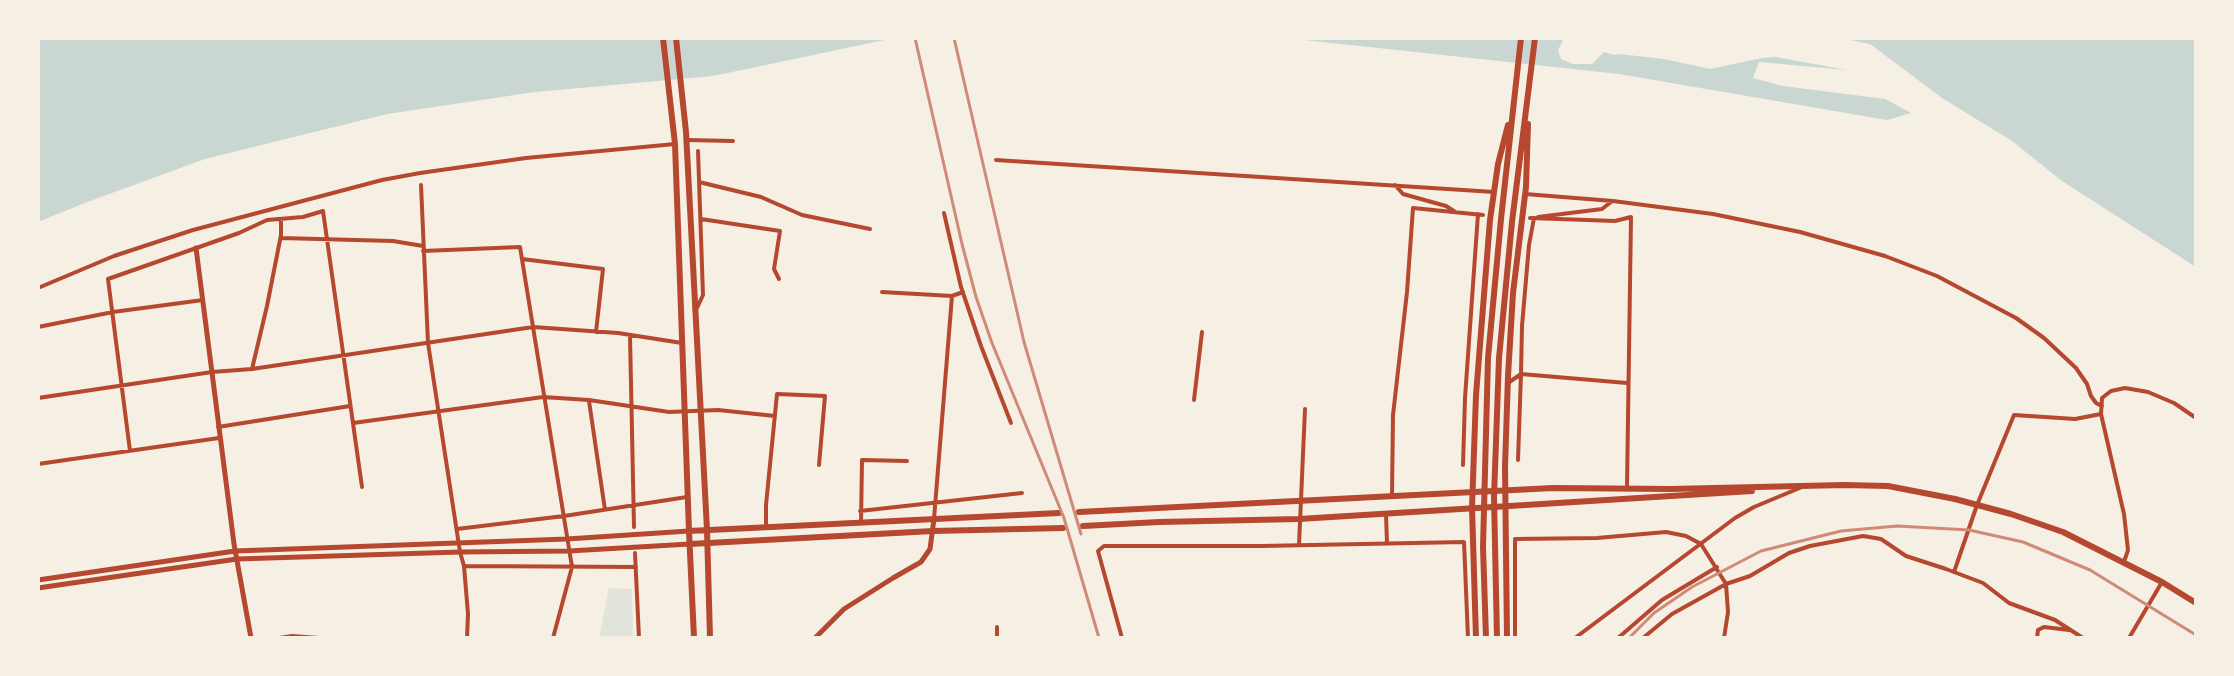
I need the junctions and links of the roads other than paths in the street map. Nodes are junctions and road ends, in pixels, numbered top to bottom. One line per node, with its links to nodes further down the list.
1 (663, 38): 9 (main road)
2 (676, 38): 7 (main road)
3 (1521, 38): 6 (main road)
4 (1535, 38): 5 (main road)
5 (1528, 96): 16 (main road); 147 (main road)
6 (1514, 102): 15 (main road); 146 (main road)
7 (686, 140): 8 (street); 36 (main road)
8 (733, 141)
9 (675, 144): 30 (street); 43 (main road)
10 (698, 151): 12 (street)
11 (996, 160): 14 (street)
12 (699, 182): 22 (street); 23 (street)
13 (421, 185): 27 (street)
14 (1395, 185): 15 (street); 19 (street)
15 (1494, 189): 52 (main road)
16 (1525, 190): 17 (street); 48 (main road)
17 (1613, 201): 20 (street); 58 (street)
18 (944, 213): 32 (street)
19 (1457, 213): 51 (street); 84 (street)
20 (1534, 218): 47 (street); 49 (street)
21 (281, 219): 24 (street); 25 (street); 26 (street)
22 (701, 219): 29 (street); 36 (street)
23 (870, 229)
24 (281, 238): 25 (street); 45 (street)
25 (327, 239): 27 (street); 44 (street)
26 (196, 248): 34 (street); 35 (street)
27 (423, 248): 28 (street); 42 (street)
28 (522, 259): 38 (street); 39 (street)
29 (779, 279)
30 (38, 288)
31 (882, 292): 33 (street)
32 (963, 292): 33 (street); 68 (street)
33 (952, 296): 86 (street)
34 (203, 300): 35 (street); 46 (street)
35 (113, 312): 37 (street); 50 (street)
36 (695, 312): 62 (main road)
37 (38, 327)
38 (533, 327): 39 (street); 42 (street); 53 (street)
39 (596, 332): 41 (street)
40 (1202, 332): 56 (street)
41 (630, 336): 43 (street); 59 (street)
42 (428, 343): 44 (street); 61 (street)
43 (682, 343): 63 (main road)
44 (343, 354): 45 (street); 57 (street)
45 (252, 369): 46 (street)
46 (212, 372): 50 (street); 69 (street)
47 (1521, 374): 48 (street); 49 (street); 72 (street)
48 (1508, 383): 80 (main road)
49 (1627, 383): 78 (street)
50 (122, 387): 54 (street); 71 (street)
51 (1466, 392): 52 (street); 76 (street)
52 (1476, 395): 81 (main road)
53 (543, 397): 55 (street); 61 (street); 96 (street)
54 (38, 398)
55 (589, 400): 59 (street); 91 (street)
56 (1194, 400)
57 (350, 406): 67 (street); 69 (street)
58 (2102, 406): 64 (street); 66 (street)
59 (630, 407): 63 (street); 88 (street)
60 (1305, 409): 85 (street)
61 (439, 410): 67 (street); 104 (street)
62 (700, 411): 63 (street); 65 (street); 105 (main road)
63 (684, 412): 83 (main road)
64 (2101, 414): 87 (street); 120 (street)
65 (775, 416): 75 (street); 102 (street)
66 (2196, 418)
67 (353, 423): 77 (street)
68 (1011, 423)
69 (218, 427): 70 (street)
70 (219, 438): 71 (street); 115 (street)
71 (130, 451): 74 (street)
72 (1518, 460)
73 (907, 461): 92 (street)
74 (38, 464)
75 (819, 465)
76 (1463, 465)
77 (362, 487)
78 (1627, 487): 79 (main road); 80 (main road)
79 (1804, 487): 87 (main road); 89 (main road); 113 (street)
80 (1505, 491): 81 (main road); 89 (main road)
81 (1473, 492): 84 (main road); 90 (main road)
82 (1022, 493): 86 (street)
83 (687, 497): 88 (street); 106 (main road)
84 (1392, 498): 85 (main road)
85 (1300, 501): 93 (main road); 98 (street)
86 (936, 502): 92 (street); 97 (street)
87 (1977, 505): 120 (main road); 125 (street)
88 (633, 506): 91 (street); 101 (street)
89 (1505, 506): 90 (main road); 148 (main road)
90 (1472, 508): 95 (main road); 145 (main road)
91 (605, 510): 96 (street)
92 (860, 511): 99 (street)
93 (1079, 512)
94 (1059, 513): 97 (main road)
95 (1386, 513): 98 (main road); 110 (street)
96 (564, 516): 104 (street); 108 (street)
97 (934, 519): 99 (main road); 107 (street)
98 (1299, 519): 100 (main road); 114 (street)
99 (861, 523): 102 (main road)
100 (1083, 526)
101 (634, 527)
102 (766, 527): 105 (main road)
103 (1063, 528): 107 (main road)
104 (457, 529): 109 (street)
105 (707, 530): 106 (main road); 112 (main road)
106 (689, 531): 108 (street); 111 (main road)
107 (933, 531): 112 (main road); 141 (street)
108 (567, 539): 109 (street); 116 (street)
109 (458, 542): 115 (street); 117 (street)
110 (1387, 543): 114 (street); 144 (street)
111 (690, 544): 112 (main road); 116 (street); 139 (main road)
112 (708, 544): 140 (main road)
113 (1701, 544): 124 (street); 149 (street); 150 (street)
114 (1299, 545): 143 (street)
115 (235, 551): 119 (street); 126 (street)
116 (569, 551): 117 (street); 122 (street)
117 (460, 552): 119 (street); 121 (street)
118 (635, 553): 123 (street)
119 (237, 559): 129 (street); 133 (street)
120 (2124, 562): 127 (main road)
121 (464, 566): 122 (street); 136 (street)
122 (572, 567): 123 (street); 137 (street)
123 (636, 567): 138 (street)
124 (1717, 567): 128 (street); 151 (street)
125 (1954, 572): 128 (street); 132 (street)
126 (38, 580)
127 (2162, 582): 130 (main road); 156 (street)
128 (1726, 584): 152 (street); 153 (street)
129 (38, 588)
130 (2196, 603)
131 (997, 627): 142 (street)
132 (2071, 630): 154 (street); 155 (street)
133 (251, 638)
134 (279, 638): 135 (street)
135 (319, 638)
136 (467, 638)
137 (553, 638)
138 (639, 638)
139 (694, 638)
140 (710, 638)
141 (815, 638)
142 (997, 638)
143 (1122, 638)
144 (1468, 638)
145 (1476, 638)
146 (1486, 638)
147 (1497, 638)
148 (1507, 638)
149 (1515, 638)
150 (1575, 638)
151 (1618, 638)
152 (1643, 638)
153 (1724, 638)
154 (2037, 638)
155 (2083, 638)
156 (2129, 638)

